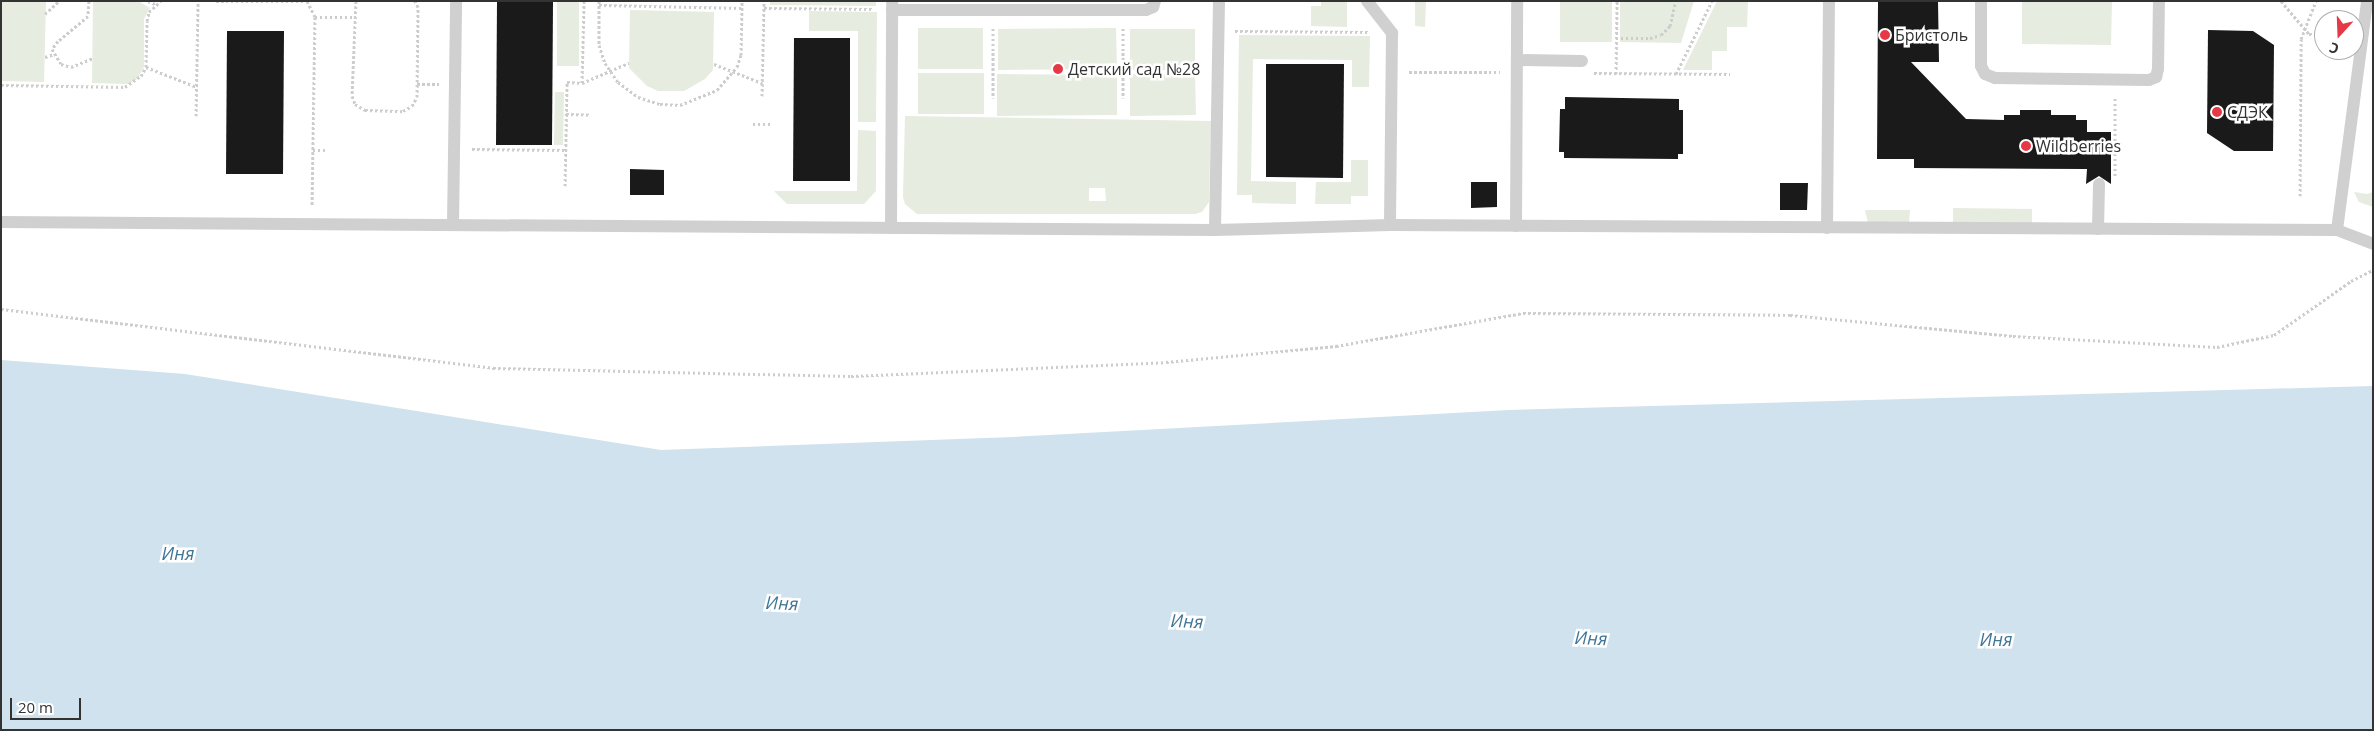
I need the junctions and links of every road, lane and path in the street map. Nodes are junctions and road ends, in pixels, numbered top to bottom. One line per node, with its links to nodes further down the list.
1 (59, 1): 38 (path)
2 (90, 1): 46 (path)
3 (148, 1): 30 (path)
4 (160, 1): 30 (path)
5 (198, 1): 62 (path)
6 (216, 1): 7 (path)
7 (303, 1)
8 (307, 1): 39 (path)
9 (356, 1): 40 (path)
10 (415, 1): 40 (path)
11 (456, 1): 81 (lane)
12 (584, 1): 59 (path)
13 (670, 1): 31 (path)
14 (742, 1): 34 (path)
15 (764, 1): 35 (path)
16 (1155, 1): 37 (lane)
17 (1219, 1): 42 (lane)
18 (1367, 1): 43 (lane)
19 (1518, 1): 49 (lane)
20 (1617, 1): 45 (path)
21 (1676, 1): 45 (path)
22 (1712, 1): 57 (path)
23 (1829, 1): 85 (lane)
24 (1981, 1): 58 (lane)
25 (2159, 1): 58 (lane)
26 (2281, 1): 41 (path)
27 (2316, 1): 41 (path)
28 (2367, 1): 88 (lane)
29 (599, 3): 31 (path); 54 (path)
30 (155, 4): 53 (path)
31 (669, 6): 34 (path)
32 (892, 6): 33 (lane); 35 (path); 84 (lane)
33 (958, 6): 36 (lane)
34 (742, 8): 55 (path)
35 (764, 8): 60 (path)
36 (993, 10): 37 (lane); 64 (path)
37 (1123, 10): 65 (path)
38 (45, 14)
39 (315, 16): 40 (path); 72 (path)
40 (354, 17)
41 (2305, 29): 44 (path); 78 (path)
42 (1218, 31): 43 (path); 87 (lane)
43 (1392, 33): 82 (lane)
44 (2314, 34)
45 (1616, 38): 56 (path)
46 (54, 54): 47 (path); 48 (path)
47 (45, 57)
48 (92, 58)
49 (1517, 60): 50 (lane); 83 (lane)
50 (1582, 61)
51 (629, 63): 54 (path)
52 (714, 64): 55 (path)
53 (146, 67): 61 (path); 62 (path)
54 (610, 71): 55 (path); 59 (path)
55 (734, 72): 60 (path)
56 (1616, 74)
57 (1676, 74)
58 (2116, 79): 77 (path)
59 (582, 83): 66 (path)
60 (762, 83): 63 (path)
61 (1, 85)
62 (197, 87): 68 (path)
63 (762, 96)
64 (993, 98)
65 (1123, 98)
66 (566, 114): 67 (path); 74 (path)
67 (590, 115)
68 (196, 116)
69 (753, 124): 70 (path)
70 (770, 124)
71 (472, 149): 74 (path)
72 (313, 150): 73 (path); 80 (path)
73 (328, 150)
74 (566, 150): 76 (path)
75 (2099, 184): 86 (lane)
76 (565, 186)
77 (2115, 186)
78 (2300, 196)
79 (1, 222): 80 (lane)
80 (312, 224): 81 (lane)
81 (453, 225): 84 (lane)
82 (1390, 225): 83 (lane); 87 (lane)
83 (1516, 226): 85 (lane)
84 (891, 228): 87 (lane)
85 (1828, 228): 86 (lane)
86 (2098, 228): 88 (lane)
87 (1215, 230)
88 (2337, 230): 89 (lane)
89 (2373, 244)
90 (2373, 270): 91 (path)
91 (1, 309)

